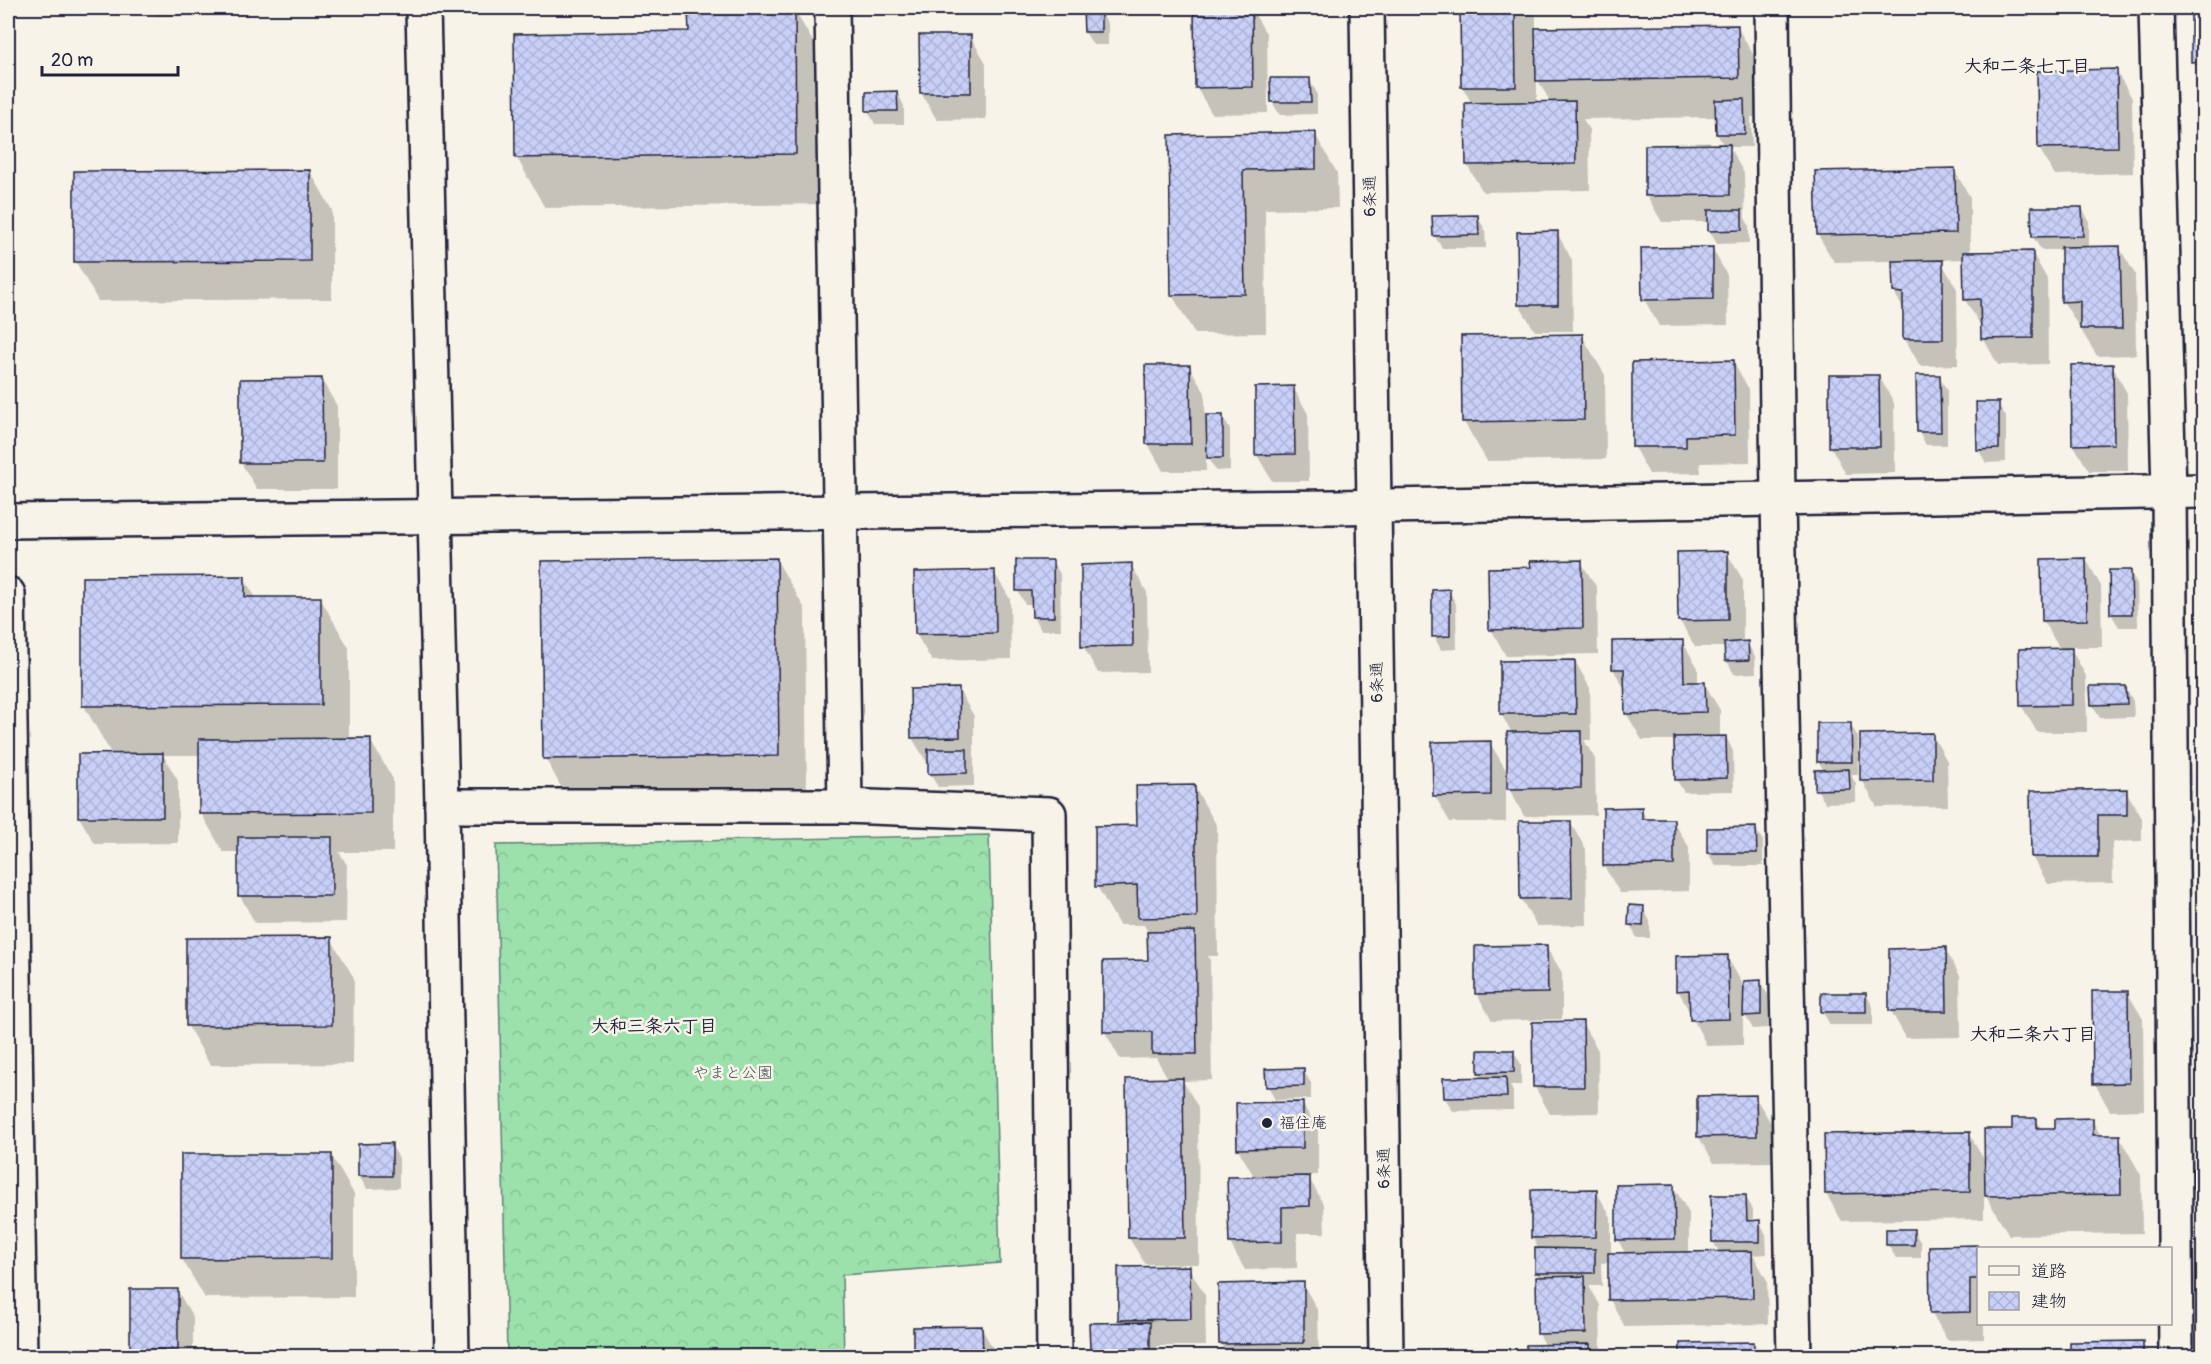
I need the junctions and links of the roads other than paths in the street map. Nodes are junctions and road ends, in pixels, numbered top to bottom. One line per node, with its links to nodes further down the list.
1 (423, 8): 11 (street)
2 (832, 8): 10 (street)
3 (1367, 8): 9 (street, 6条通)
4 (1772, 8): 8 (street)
5 (2156, 8): 6 (street)
6 (2169, 491): 7 (street); 8 (street); 21 (street)
7 (2204, 491)
8 (1778, 499): 9 (street); 20 (street)
9 (1375, 507): 10 (street); 19 (street, 6条通)
10 (839, 511): 11 (street); 15 (street)
11 (435, 518): 12 (street); 14 (street)
12 (8, 521)
13 (8, 594): 16 (street)
14 (442, 806): 15 (street); 17 (street)
15 (845, 806): 18 (street)
16 (20, 1356)
17 (452, 1356)
18 (1054, 1356)
19 (1386, 1356)
20 (1794, 1356)
21 (2176, 1356)

